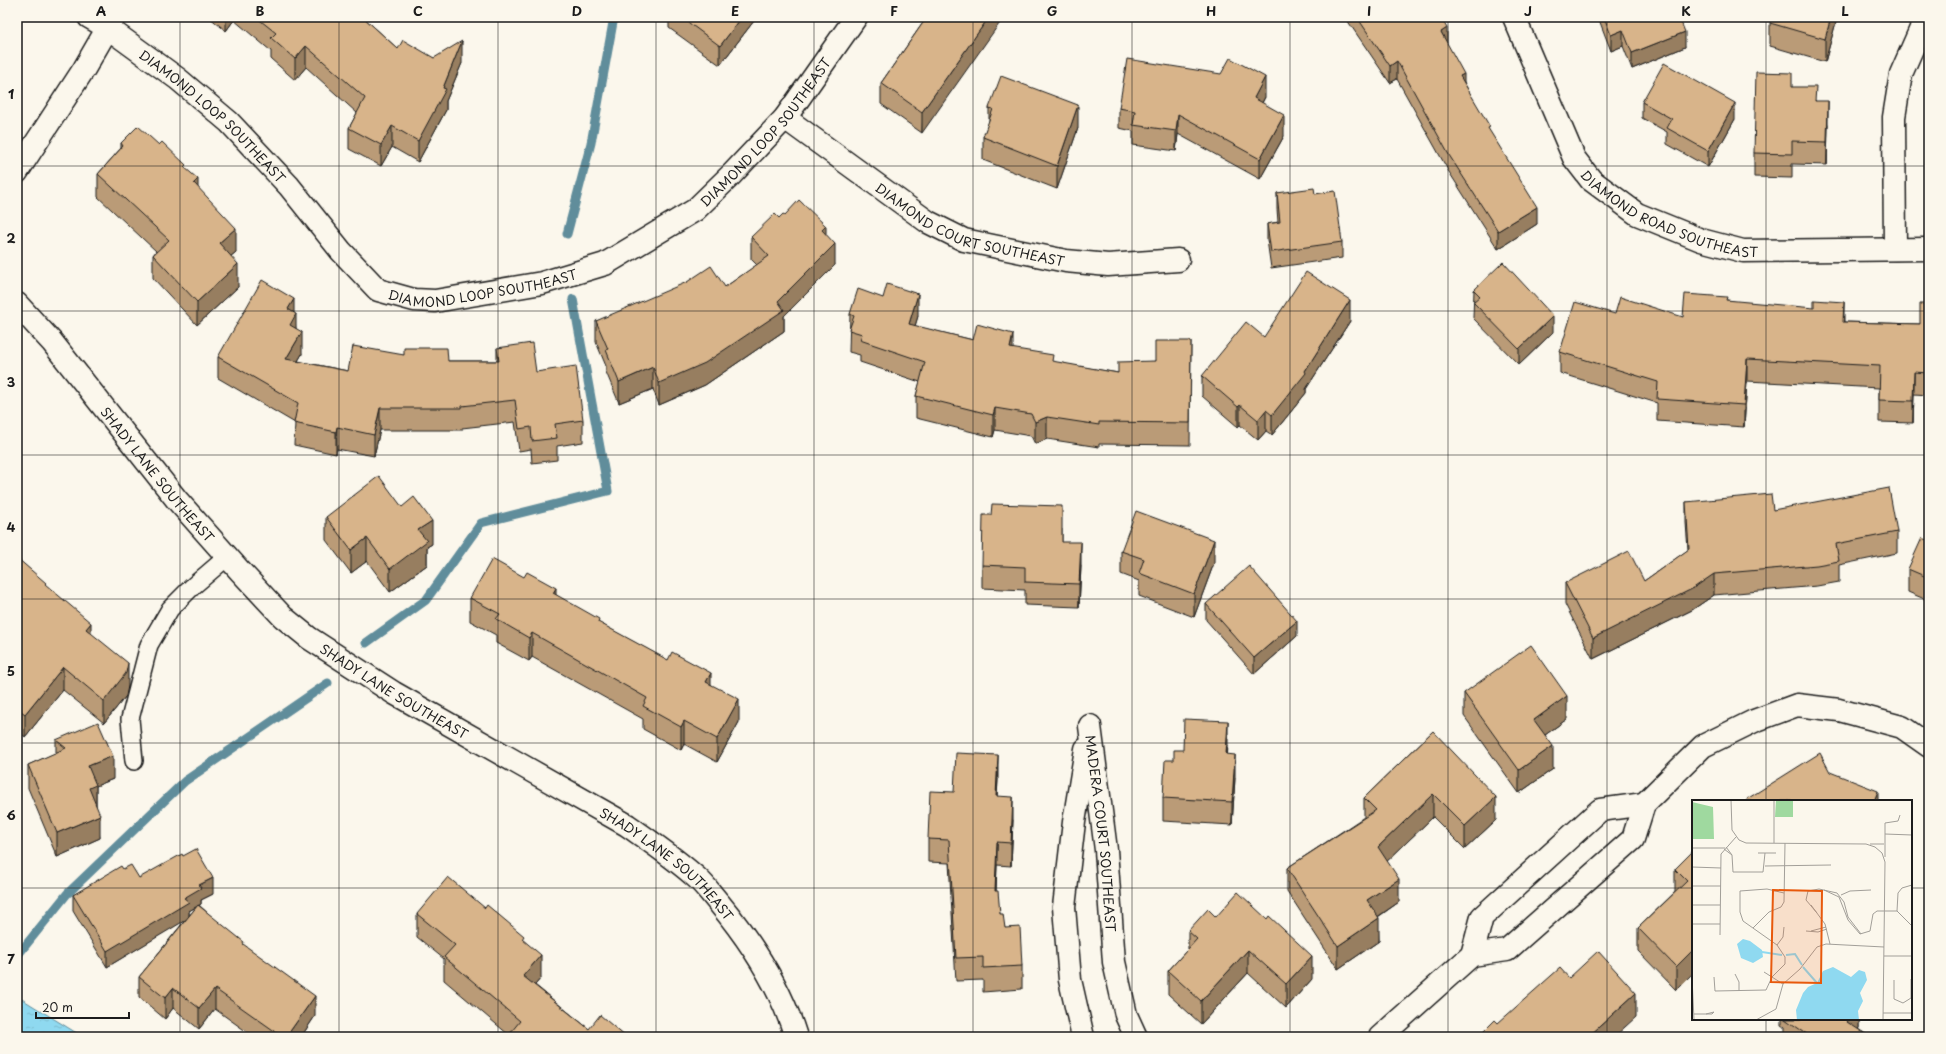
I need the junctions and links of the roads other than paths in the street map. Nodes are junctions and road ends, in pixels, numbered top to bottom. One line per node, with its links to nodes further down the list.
1 (89, 17): 5 (street, DIAMOND LOOP SOUTHEAST)
2 (856, 17): 6 (street, DIAMOND LOOP SOUTHEAST)
3 (1514, 17): 8 (street, DIAMOND ROAD SOUTHEAST)
4 (1926, 17): 8 (street)
5 (111, 22): 6 (street, DIAMOND LOOP SOUTHEAST); 7 (street)
6 (785, 118): 10 (street, DIAMOND COURT SOUTHEAST)
7 (17, 172)
8 (1895, 249): 9 (street, DIAMOND ROAD SOUTHEAST)
9 (1929, 249)
10 (1178, 260)
11 (17, 304): 12 (street, SHADY LANE SOUTHEAST)
12 (227, 557): 14 (lane); 17 (street, SHADY LANE SOUTHEAST)
13 (1929, 746): 15 (street)
14 (134, 761)
15 (1644, 804): 16 (street); 16 (street)
16 (1472, 955): 20 (street)
17 (796, 1037)
18 (1083, 1037): 19 (street, MADERA COURT SOUTHEAST)
19 (1136, 1037)
20 (1380, 1037)

